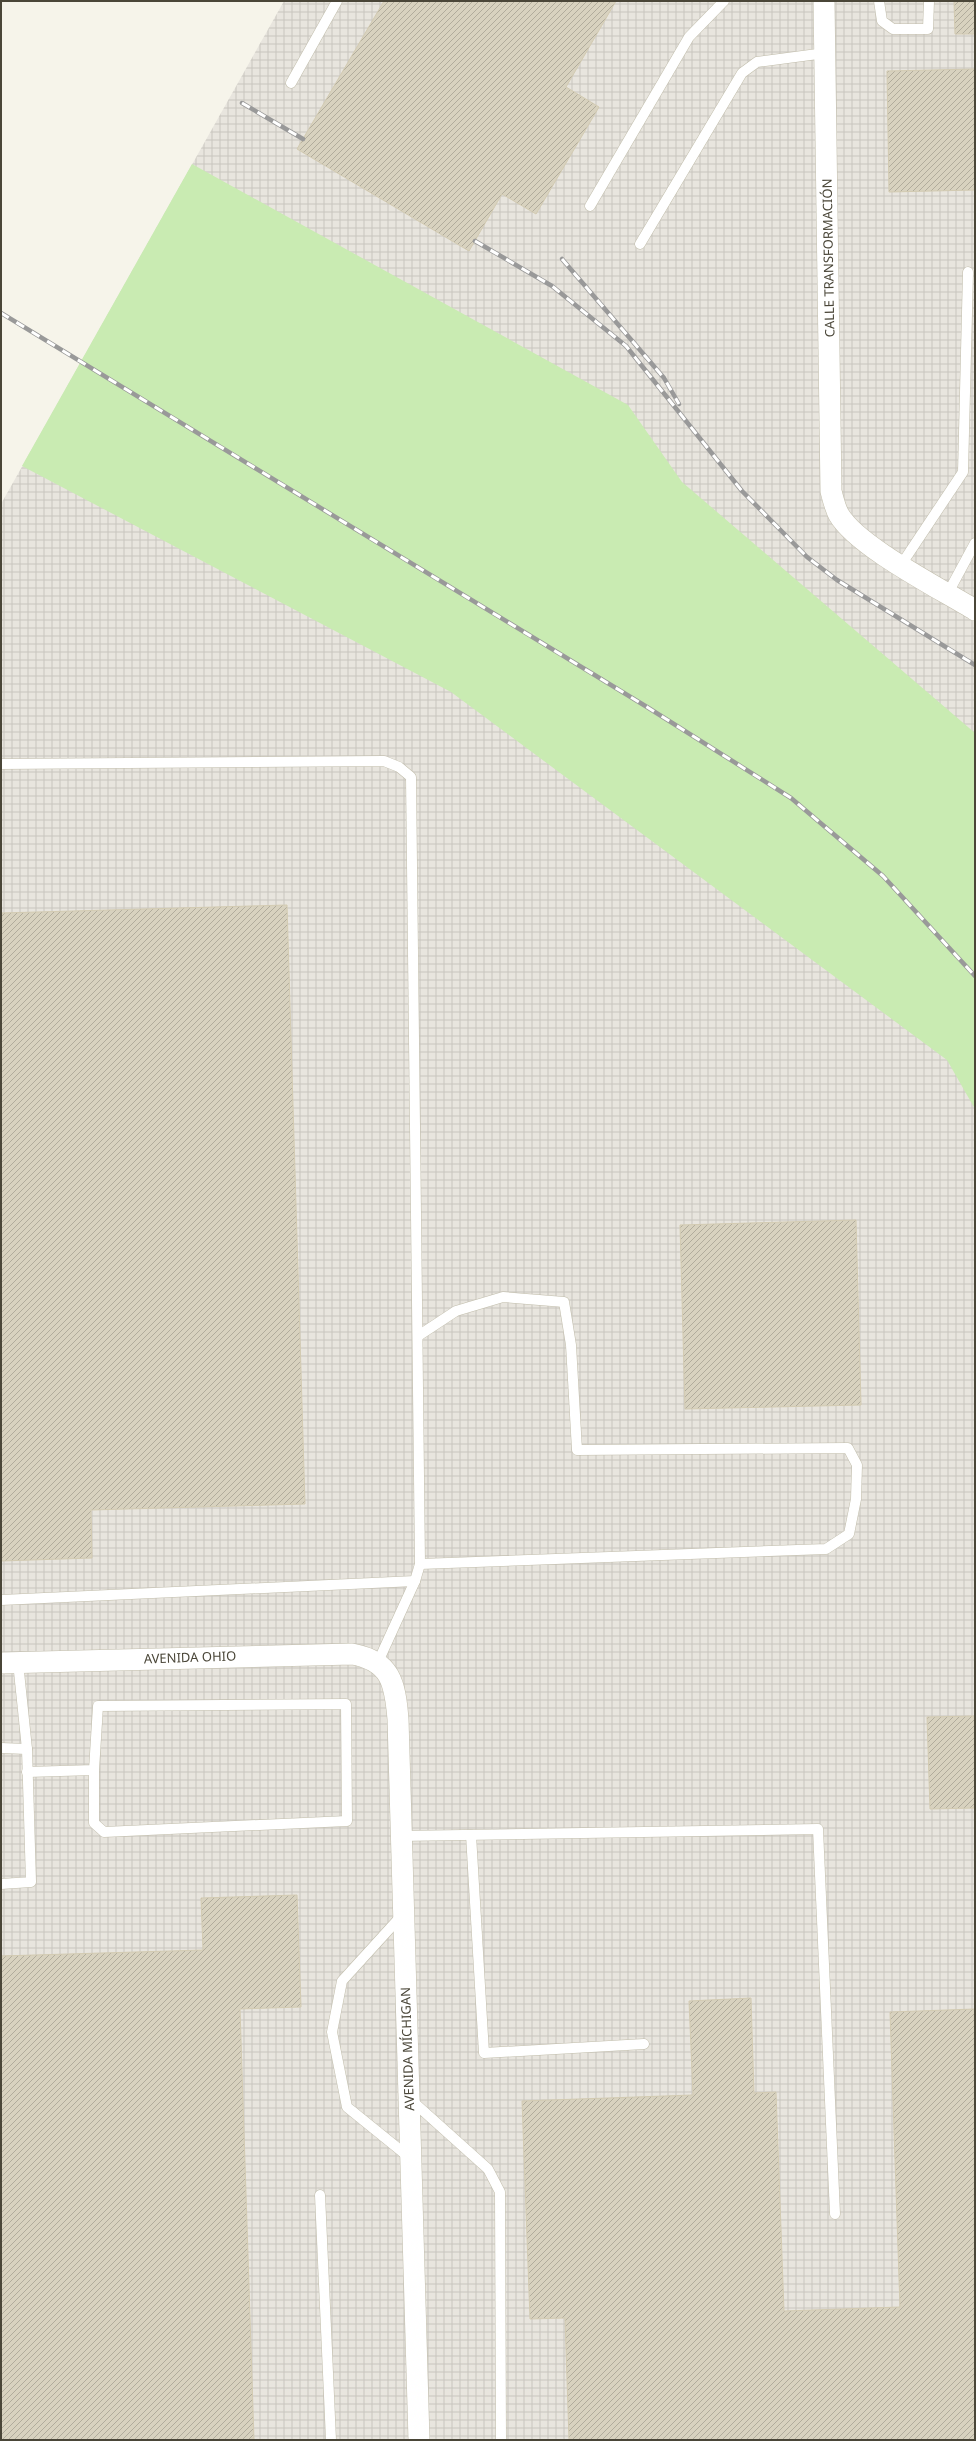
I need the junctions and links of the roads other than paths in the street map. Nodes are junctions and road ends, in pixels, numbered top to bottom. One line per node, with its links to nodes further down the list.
1 (337, 1): 7 (lane)
2 (724, 1): 8 (lane)
3 (824, 1): 6 (street, CALLE TRANSFORMACIÓN)
4 (879, 1): 5 (lane)
5 (929, 1)
6 (826, 53): 9 (lane); 12 (street, CALLE TRANSFORMACIÓN)
7 (291, 83)
8 (590, 206)
9 (640, 244)
10 (968, 272): 12 (lane)
11 (975, 543): 13 (lane)
12 (900, 565): 13 (street)
13 (948, 593): 14 (street)
14 (975, 610)
15 (1, 764): 16 (lane)
16 (418, 1336): 17 (lane); 17 (lane)
17 (420, 1564): 18 (lane)
18 (415, 1581): 19 (lane); 20 (lane)
19 (1, 1600)
20 (378, 1662): 21 (street, AVENIDA OHIO); 27 (street, AVENIDA MÍCHIGAN)
21 (10, 1663): 23 (lane)
22 (1, 1748): 23 (lane)
23 (27, 1749): 25 (lane)
24 (94, 1770): 24 (lane); 25 (lane)
25 (27, 1772): 28 (lane)
26 (471, 1835): 27 (lane); 30 (lane); 34 (lane)
27 (400, 1836): 29 (street, AVENIDA MÍCHIGAN)
28 (1, 1884)
29 (402, 1914): 31 (street, AVENIDA MÍCHIGAN); 32 (lane)
30 (644, 2044)
31 (408, 2098): 32 (street, AVENIDA MÍCHIGAN); 37 (lane)
32 (410, 2158): 36 (street, AVENIDA MÍCHIGAN)
33 (320, 2196): 35 (lane)
34 (835, 2214)
35 (331, 2440)
36 (419, 2440)
37 (502, 2440)

